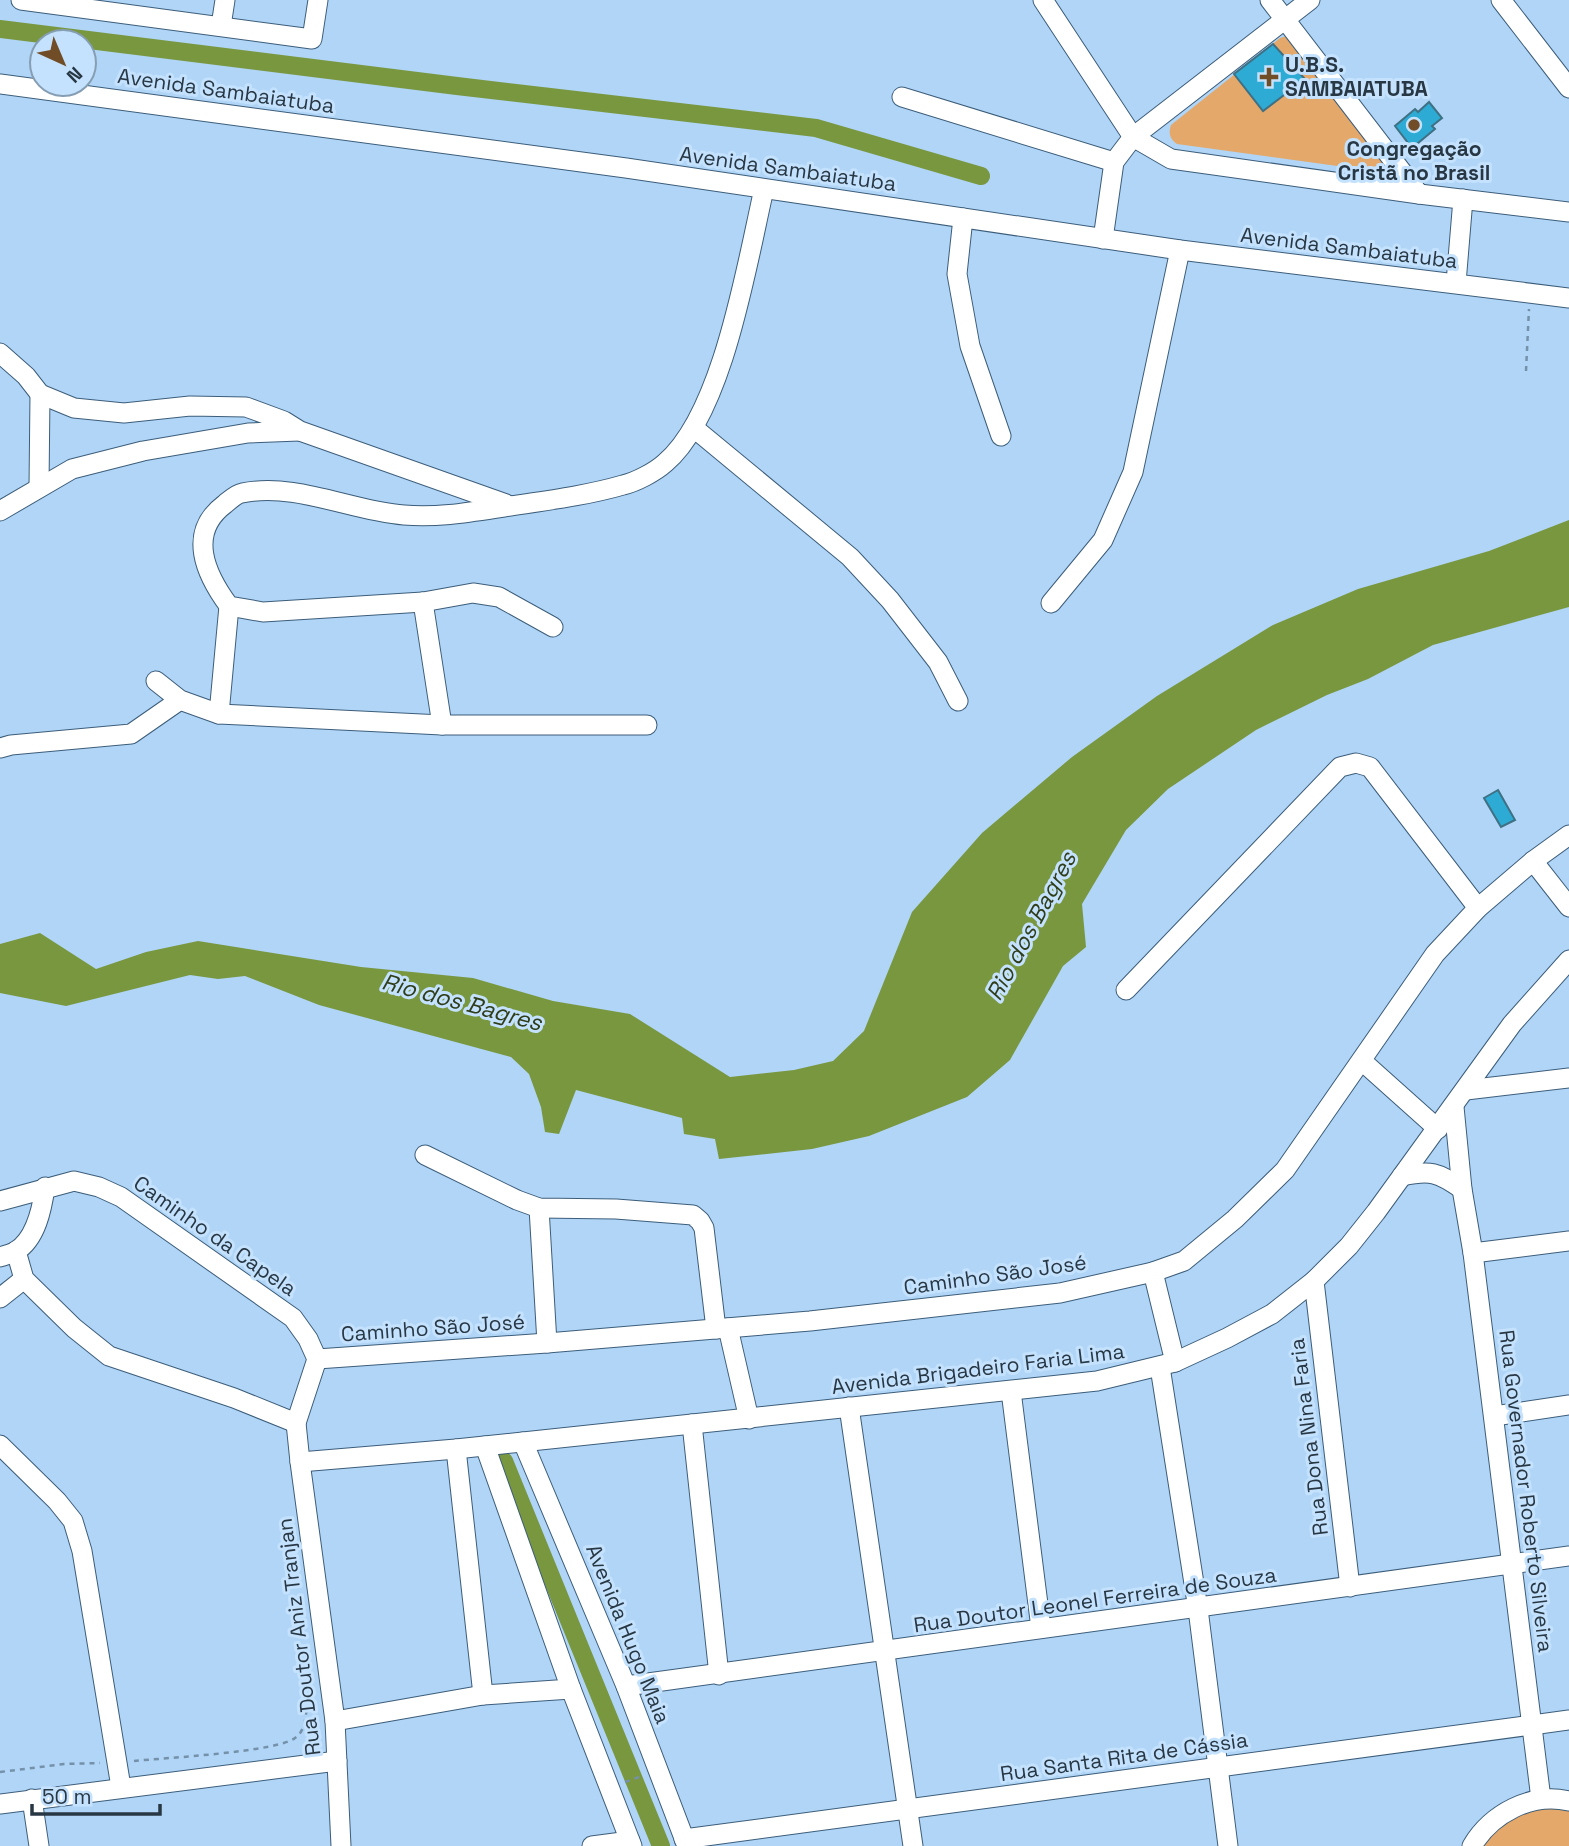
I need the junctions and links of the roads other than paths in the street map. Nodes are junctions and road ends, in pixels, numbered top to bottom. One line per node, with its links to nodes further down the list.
1 (21, 0): 8 (street)
2 (225, 0): 10 (street)
3 (318, 0): 10 (street)
4 (1043, 0): 14 (street)
5 (1270, 0): 9 (street)
6 (1310, 0): 9 (street)
7 (1501, 0): 12 (street)
8 (86, 4): 10 (street)
9 (1285, 20): 14 (street); 17 (street)
10 (220, 26)
11 (0, 84): 16 (street, Avenida Sambaiatuba)
12 (1569, 88)
13 (902, 97): 15 (street)
14 (1133, 137): 15 (street); 17 (street)
15 (1114, 162): 21 (street)
16 (764, 189): 20 (street, Avenida Sambaiatuba); 27 (street)
17 (1419, 194): 18 (street)
18 (1463, 199): 19 (street); 23 (street)
19 (1569, 212)
20 (963, 218): 21 (street, Avenida Sambaiatuba); 29 (street)
21 (1103, 239): 22 (street, Avenida Sambaiatuba)
22 (1180, 250): 23 (street, Avenida Sambaiatuba); 34 (street)
23 (1456, 283): 24 (street, Avenida Sambaiatuba)
24 (1569, 298)
25 (0, 353): 26 (street)
26 (40, 394): 28 (street); 30 (street)
27 (694, 428): 31 (street); 39 (street)
28 (300, 431): 30 (street); 31 (street)
29 (1002, 436)
30 (39, 487): 32 (street)
31 (510, 506): 35 (street)
32 (0, 511)
33 (423, 601): 35 (street); 36 (street); 41 (street)
34 (1051, 603)
35 (229, 606): 40 (street)
36 (552, 627)
37 (156, 681): 38 (street)
38 (180, 700): 40 (street); 43 (street)
39 (958, 701)
40 (219, 714): 41 (street)
41 (442, 725): 42 (street)
42 (647, 726)
43 (0, 748)
44 (1569, 835): 45 (street, Caminho São José)
45 (1533, 861): 46 (street); 47 (street, Caminho São José)
46 (1569, 907)
47 (1478, 908): 49 (street); 50 (street, Caminho São José)
48 (1569, 960): 52 (street, Avenida Brigadeiro Faria Lima)
49 (1126, 990)
50 (1363, 1061): 54 (street); 64 (street, Caminho São José)
51 (1569, 1078): 52 (street)
52 (1466, 1090): 53 (street, Avenida Brigadeiro Faria Lima)
53 (1454, 1107): 54 (street, Avenida Brigadeiro Faria Lima); 58 (street, Rua Governador Roberto Silveira)
54 (1437, 1129): 56 (street, Avenida Brigadeiro Faria Lima)
55 (425, 1155): 60 (street)
56 (1402, 1177): 58 (street); 66 (street, Avenida Brigadeiro Faria Lima)
57 (46, 1187): 59 (street, Caminho da Capela); 63 (street); 70 (street, Caminho da Capela)
58 (1462, 1189): 62 (street, Rua Governador Roberto Silveira)
59 (0, 1200)
60 (539, 1208): 68 (street); 69 (street)
61 (1569, 1241): 62 (street)
62 (1473, 1253): 75 (street, Rua Governador Roberto Silveira)
63 (8, 1254): 65 (street)
64 (1153, 1272): 68 (street, Caminho São José); 71 (street)
65 (24, 1279): 67 (street); 77 (street)
66 (1314, 1281): 71 (street, Avenida Brigadeiro Faria Lima); 86 (street, Rua Dona Nina Faria)
67 (0, 1298)
68 (722, 1329): 69 (street, Caminho São José); 76 (street)
69 (547, 1343): 70 (street, Caminho São José)
70 (317, 1359): 77 (street)
71 (1168, 1364): 72 (street, Avenida Brigadeiro Faria Lima); 87 (street)
72 (1011, 1391): 74 (street, Avenida Brigadeiro Faria Lima); 88 (street)
73 (1569, 1405): 75 (street)
74 (849, 1407): 76 (street, Avenida Brigadeiro Faria Lima); 89 (street)
75 (1494, 1416): 85 (street, Rua Governador Roberto Silveira)
76 (749, 1419): 78 (street, Avenida Brigadeiro Faria Lima)
77 (296, 1423): 83 (street, Rua Doutor Aniz Tranjan)
78 (692, 1424): 79 (street, Avenida Brigadeiro Faria Lima); 90 (street)
79 (523, 1442): 81 (street, Avenida Brigadeiro Faria Lima); 91 (street, Avenida Hugo Maia)
80 (0, 1445): 99 (street)
81 (485, 1446): 82 (street, Avenida Brigadeiro Faria Lima); 92 (street)
82 (456, 1450): 83 (street, Avenida Brigadeiro Faria Lima); 93 (street)
83 (300, 1462): 95 (street, Rua Doutor Aniz Tranjan)
84 (1569, 1556): 85 (street, Rua Doutor Leonel Ferreira de Souza)
85 (1513, 1564): 86 (street, Rua Doutor Leonel Ferreira de Souza); 96 (street, Rua Governador Roberto Silveira)
86 (1350, 1587): 87 (street, Rua Doutor Leonel Ferreira de Souza)
87 (1198, 1609): 88 (street, Rua Doutor Leonel Ferreira de Souza); 98 (street)
88 (1041, 1628): 89 (street, Rua Doutor Leonel Ferreira de Souza)
89 (885, 1652): 90 (street, Rua Doutor Leonel Ferreira de Souza); 104 (street)
90 (719, 1675): 91 (street, Rua Doutor Leonel Ferreira de Souza)
91 (626, 1686): 105 (street, Avenida Hugo Maia)
92 (571, 1689): 93 (street); 106 (street)
93 (483, 1695): 95 (street)
94 (1569, 1720): 96 (street, Rua Santa Rita de Cássia)
95 (335, 1721): 97 (street, Rua Doutor Aniz Tranjan)
96 (1533, 1725): 98 (street, Rua Santa Rita de Cássia); 101 (street, Rua Governador Roberto Silveira)
97 (337, 1760): 99 (street); 108 (street, Rua Doutor Aniz Tranjan)
98 (1218, 1768): 104 (street, Rua Santa Rita de Cássia); 111 (street)
99 (121, 1787): 100 (street)
100 (32, 1799): 103 (street); 107 (street)
101 (1541, 1800): 102 (street); 112 (street)
102 (1569, 1801)
103 (0, 1804)
104 (907, 1809): 105 (street, Rua Santa Rita de Cássia); 110 (street)
105 (685, 1843)
106 (631, 1844): 109 (street)
107 (39, 1846)
108 (341, 1846)
109 (592, 1846)
110 (913, 1846)
111 (1228, 1846)
112 (1472, 1846)

